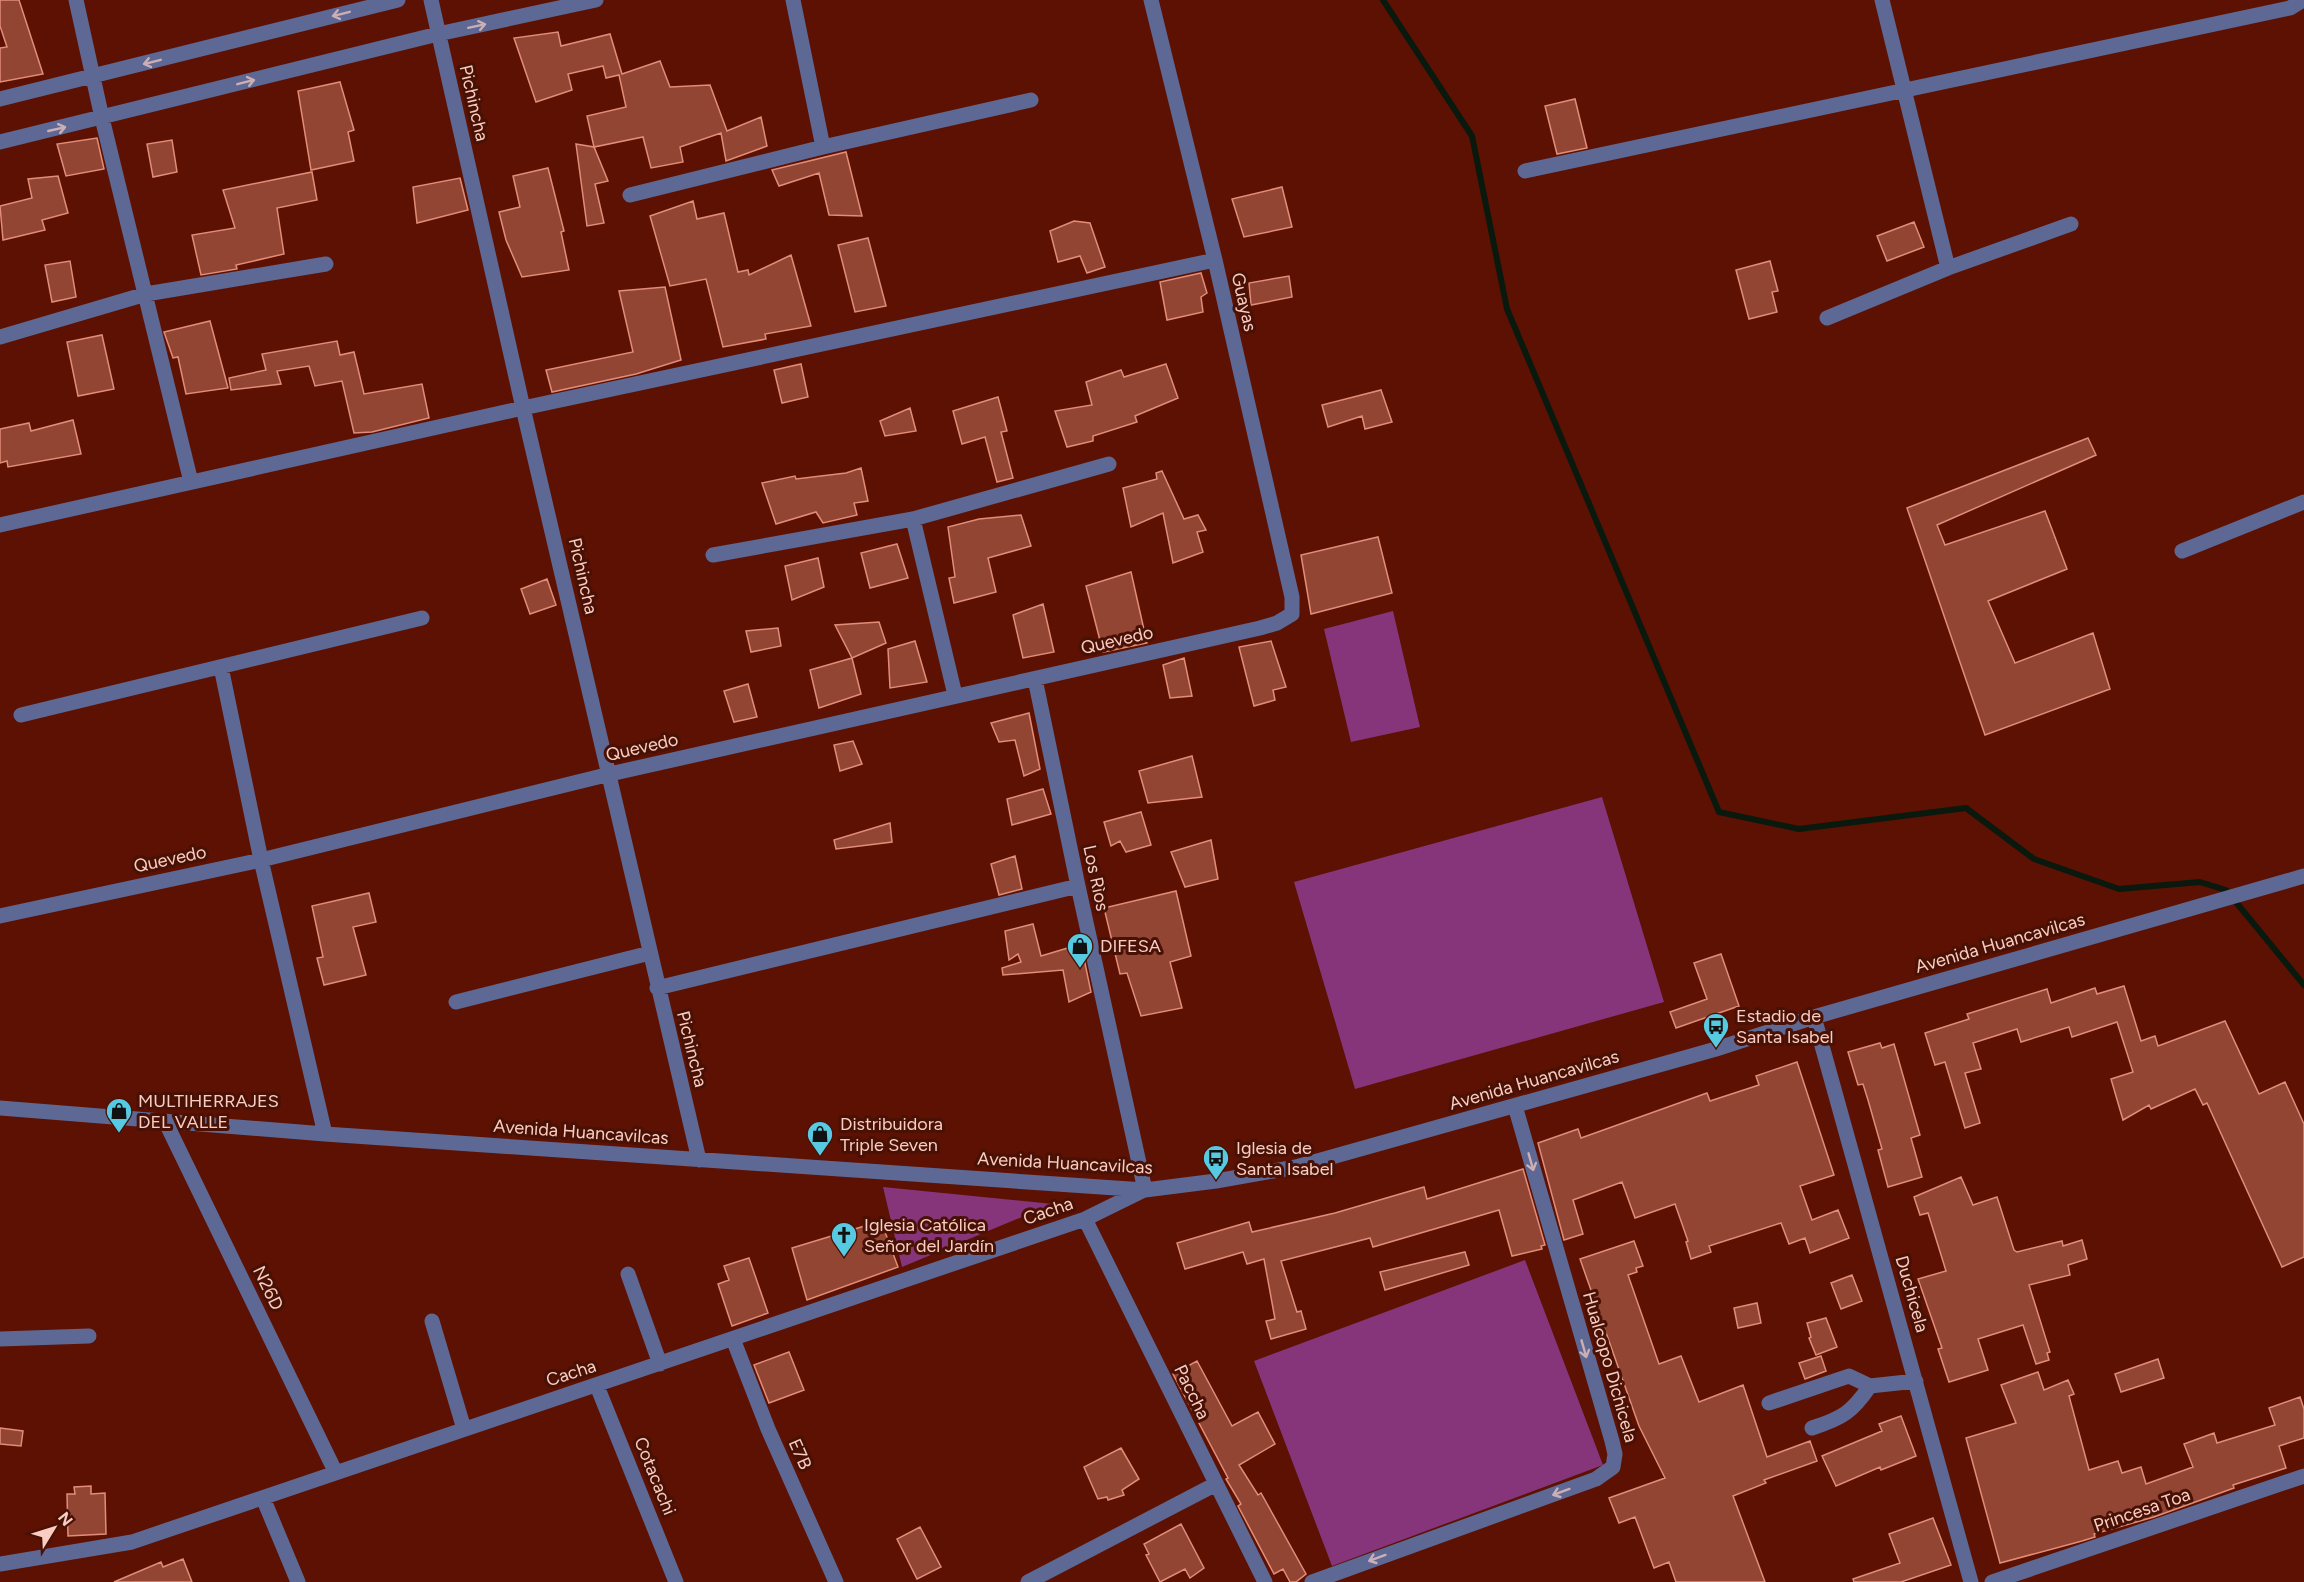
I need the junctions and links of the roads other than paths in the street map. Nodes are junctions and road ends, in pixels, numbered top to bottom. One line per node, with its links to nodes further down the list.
1 (76, 0): 10 (street)
2 (398, 0): 10 (street, one-way to 10)
3 (431, 0): 9 (street, Pichincha)
4 (596, 0): 9 (street, one-way to 4)
5 (793, 0): 16 (street)
6 (1151, 0): 20 (street, Guayas)
7 (1882, 0): 11 (street)
8 (2303, 0): 11 (street)
9 (438, 34): 14 (street, one-way to 9); 26 (street, Pichincha)
10 (93, 77): 12 (street); 14 (street)
11 (1904, 90): 17 (street); 22 (street)
12 (0, 99)
13 (1031, 100): 16 (street)
14 (102, 118): 15 (street, one-way to 14); 23 (street)
15 (0, 142)
16 (823, 147): 18 (street)
17 (1525, 171)
18 (630, 195)
19 (2071, 224): 22 (street)
20 (1215, 260): 26 (street); 34 (street, Guayas)
21 (326, 264): 23 (street)
22 (1948, 268): 24 (street)
23 (146, 294): 25 (street); 28 (street)
24 (1827, 318)
25 (0, 337)
26 (523, 408): 28 (street); 40 (street, Pichincha)
27 (1109, 464): 30 (street)
28 (191, 482): 31 (street)
29 (2304, 502): 32 (street)
30 (913, 519): 33 (street); 38 (street)
31 (0, 525)
32 (2182, 551)
33 (713, 555)
34 (1292, 614): 37 (street, Quevedo)
35 (422, 618): 36 (street)
36 (221, 667): 39 (street); 41 (street)
37 (1035, 679): 38 (street, Quevedo); 43 (street, Los Rìos)
38 (955, 695): 40 (street, Quevedo)
39 (21, 716)
40 (610, 774): 41 (street, Quevedo); 45 (street, Pichincha)
41 (261, 860): 44 (street, Quevedo); 52 (street)
42 (2304, 876): 48 (street, Avenida Huancavilcas)
43 (1077, 886): 46 (street); 54 (street, Los Rìos)
44 (0, 916)
45 (650, 953): 46 (street, Pichincha); 47 (street)
46 (657, 988): 53 (street, Pichincha)
47 (456, 1002)
48 (1815, 1017): 49 (street, Avenida Huancavilcas); 62 (street, Duchicela)
49 (1515, 1106): 54 (street, Avenida Huancavilcas); 78 (street, Hualcopo Dichicela, one-way to 78)
50 (0, 1108): 51 (street, Avenida Huancavilcas)
51 (166, 1123): 52 (street, Avenida Huancavilcas); 68 (street, N26D)
52 (325, 1134): 53 (street, Avenida Huancavilcas)
53 (699, 1160): 54 (street, Avenida Huancavilcas)
54 (1145, 1190): 55 (street, Cacha)
55 (1085, 1219): 60 (street, Cacha); 70 (street, Paccha)
56 (628, 1274): 61 (street)
57 (432, 1321): 67 (street)
58 (89, 1336): 59 (street)
59 (0, 1339)
60 (733, 1340): 61 (street, Cacha); 75 (street, E7B)
61 (660, 1364): 63 (street, Cacha)
62 (1916, 1381): 64 (street); 79 (street, Duchicela)
63 (597, 1386): 67 (street, Cacha); 74 (street, Cotacachi)
64 (1870, 1386): 65 (street); 66 (street)
65 (1769, 1403)
66 (1812, 1428)
67 (464, 1429): 68 (street, Cacha)
68 (335, 1471): 71 (street, Cacha)
69 (2304, 1476): 80 (street, Princesa Toa)
70 (1216, 1484): 76 (street); 77 (street, Paccha)
71 (263, 1498): 72 (street, Cacha); 73 (street)
72 (0, 1564)
73 (298, 1582)
74 (676, 1582)
75 (836, 1582)
76 (1028, 1582)
77 (1265, 1582)
78 (1312, 1582)
79 (1971, 1582)
80 (1992, 1582)

